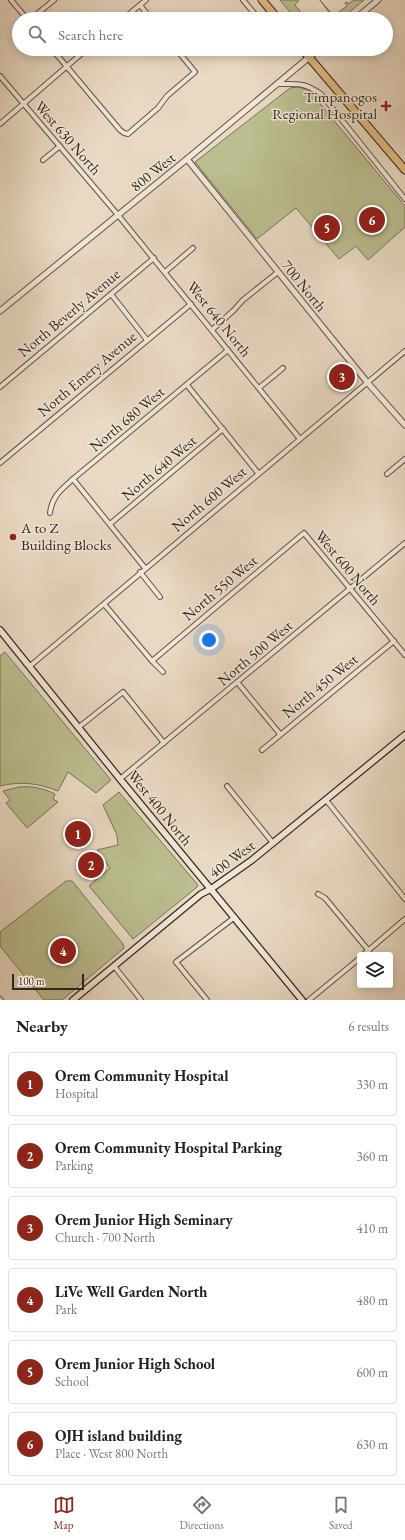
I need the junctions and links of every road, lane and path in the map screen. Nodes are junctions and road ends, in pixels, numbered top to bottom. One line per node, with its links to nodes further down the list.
1 (11, 0): 8 (street)
2 (54, 0): 9 (street)
3 (146, 0): 7 (street)
4 (243, 0): 12 (street)
5 (262, 0): 13 (highway)
6 (377, 1): 14 (street)
7 (140, 5): 10 (street); 11 (street)
8 (21, 12)
9 (39, 12)
10 (132, 12)
11 (146, 12)
12 (253, 12)
13 (272, 12)
14 (364, 12)
15 (58, 56): 19 (street)
16 (78, 56): 19 (street)
17 (182, 56): 19 (street)
18 (309, 58): 21 (street, 800 West); 27 (highway)
19 (67, 67): 22 (street)
20 (0, 76): 22 (street, West 630 North)
21 (278, 84): 25 (street, 800 West); 28 (street)
22 (24, 104): 23 (street); 24 (street, West 630 North)
23 (0, 124)
24 (60, 146): 26 (street); 29 (street, West 630 North)
25 (187, 159): 29 (street, 800 West); 33 (street, 700 North)
26 (43, 160)
27 (405, 170)
28 (405, 199)
29 (118, 215): 31 (street, West 640 North); 36 (street, 800 West)
30 (193, 248): 32 (street)
31 (154, 258): 32 (street, West 640 North); 34 (street, North Beverly Avenue)
32 (165, 272): 35 (street, West 640 North)
33 (278, 272): 37 (street); 42 (street, 700 North)
34 (111, 294): 38 (street); 44 (street, North Beverly Avenue)
35 (191, 304): 37 (street, West 640 North); 38 (street, North Emery Avenue)
36 (0, 311)
37 (212, 330): 39 (street, West 640 North)
38 (147, 340): 50 (street, North Emery Avenue)
39 (228, 350): 43 (street, North 680 West); 45 (street, West 640 North)
40 (405, 351): 42 (street, North 600 West)
41 (283, 368): 45 (street)
42 (367, 382): 46 (street, 700 North); 48 (street, North 600 West)
43 (187, 385): 47 (street); 53 (street, North 680 West)
44 (0, 387)
45 (259, 388): 48 (street, West 640 North)
46 (405, 425)
47 (223, 429): 51 (street); 55 (street, North 640 West)
48 (300, 439): 51 (street, North 600 West)
49 (405, 459): 52 (street)
50 (0, 463)
51 (258, 473): 58 (street, North 600 West)
52 (387, 474)
53 (73, 479): 54 (street, North 680 West); 55 (street)
54 (50, 513)
55 (110, 524): 58 (street)
56 (304, 533): 60 (street, West 600 North); 66 (street, North 550 West)
57 (405, 543): 60 (street, North 500 West)
58 (145, 568): 59 (street, North 600 West)
59 (140, 572): 61 (street); 62 (street, North 600 West)
60 (350, 589): 64 (street, West 600 North); 69 (street, North 500 West)
61 (160, 597)
62 (104, 604): 66 (street); 67 (street, North 600 West)
63 (0, 630): 67 (main road, West 400 North)
64 (394, 642): 65 (street, West 600 North); 71 (street, North 450 West)
65 (405, 655)
66 (152, 661): 68 (street)
67 (30, 666): 70 (main road, West 400 North)
68 (163, 672)
69 (238, 682): 71 (street); 73 (street, North 500 West)
70 (79, 727): 73 (street); 75 (main road, West 400 North)
71 (280, 734): 74 (street, North 450 West)
72 (405, 735): 77 (main road, 400 West)
73 (164, 743): 75 (street, North 500 West)
74 (262, 750)
75 (120, 779): 79 (main road, West 400 North)
76 (227, 786): 78 (street)
77 (326, 800): 78 (main road, 400 West); 81 (street)
78 (273, 843): 79 (main road, 400 West)
79 (211, 889): 82 (main road, West 400 North); 86 (main road, 400 West)
80 (318, 894): 84 (street)
81 (405, 899)
82 (235, 917): 89 (street); 90 (main road, West 400 North)
83 (405, 919): 84 (street)
84 (369, 951)
85 (357, 960): 91 (street)
86 (114, 966): 87 (main road, 400 West); 88 (street)
87 (73, 1000)
88 (141, 1000)
89 (207, 1000)
90 (302, 1000)
91 (309, 1000)

